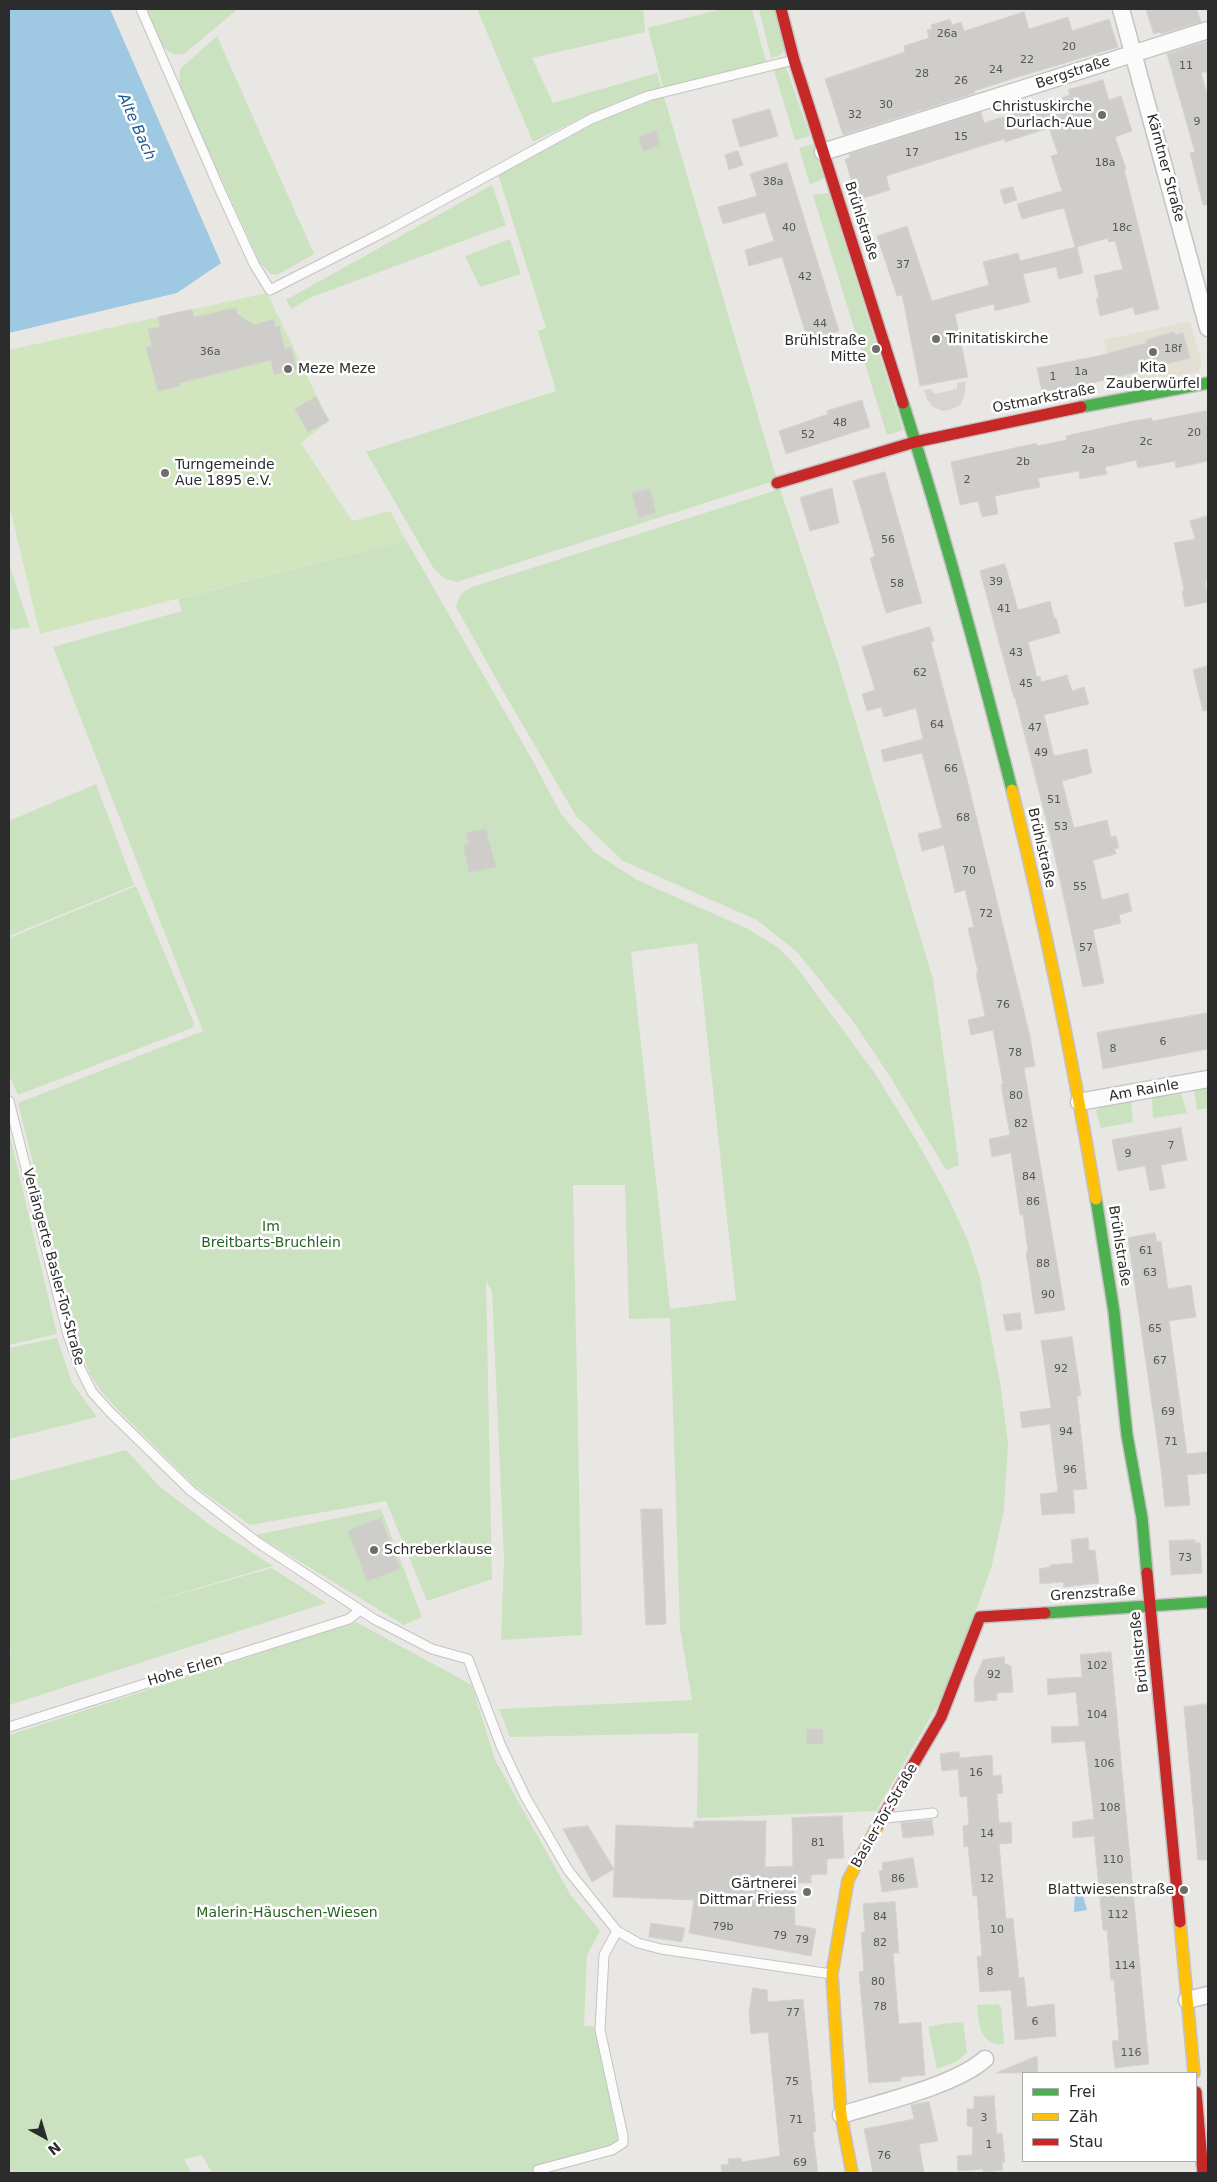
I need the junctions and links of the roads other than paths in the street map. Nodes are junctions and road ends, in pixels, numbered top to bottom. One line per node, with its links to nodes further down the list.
1 (141, 9): 6 (lane)
2 (781, 9): 6 (street, Brühlstraße)
3 (1121, 9): 5 (street, Kärntner Straße)
4 (1208, 30): 5 (street, Bergstraße)
5 (1134, 54): 7 (street, Bergstraße); 8 (street, Kärntner Straße)
6 (794, 60): 7 (street, Brühlstraße)
7 (823, 152): 10 (street, Brühlstraße)
8 (1208, 328)
9 (1208, 383): 10 (street, Ostmarkstraße)
10 (916, 442): 11 (street); 14 (street, Brühlstraße)
11 (777, 483)
12 (1208, 1079): 14 (street, Am Rainle)
13 (9, 1101): 17 (lane, Verlängerte Basler-Tor-Straße)
14 (1079, 1102): 16 (street, Brühlstraße)
15 (1208, 1602): 16 (street, Grenzstraße)
16 (1150, 1605): 18 (street, Grenzstraße); 25 (street, Brühlstraße)
17 (359, 1611): 19 (lane, Hohe Erlen); 22 (lane, Verlängerte Basler-Tor-Straße)
18 (980, 1617): 21 (street, Basler-Tor-Straße)
19 (9, 1727)
20 (933, 1813): 21 (lane)
21 (883, 1819): 23 (street, Basler-Tor-Straße)
22 (617, 1931): 23 (lane, Verlängerte Basler-Tor-Straße); 30 (lane)
23 (832, 1974): 29 (street, Basler-Tor-Straße)
24 (1208, 1995): 25 (street)
25 (1187, 2000): 27 (street, Brühlstraße)
26 (985, 2059): 29 (street)
27 (1194, 2072)
28 (1197, 2104): 32 (street)
29 (841, 2115): 31 (street, Basler-Tor-Straße)
30 (538, 2170)
31 (852, 2173)
32 (1203, 2173)

